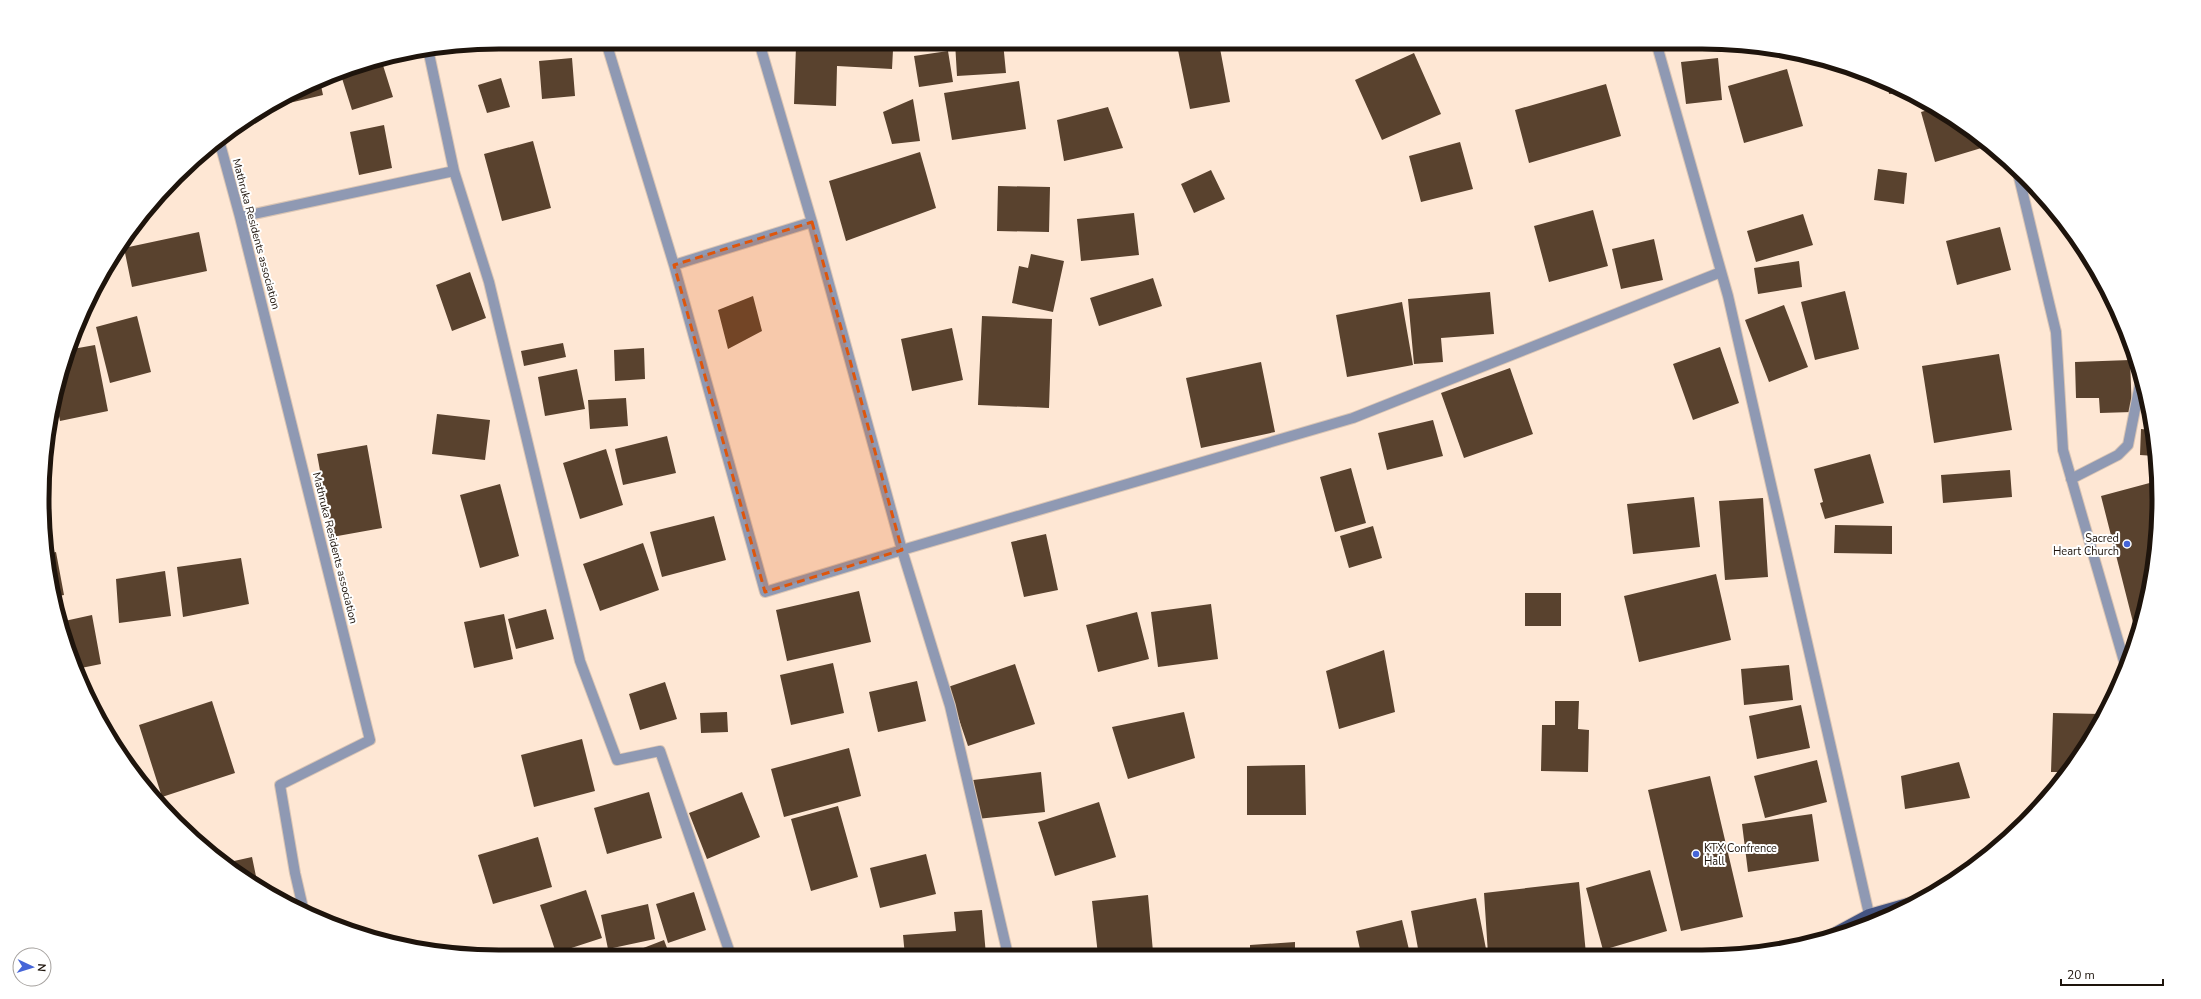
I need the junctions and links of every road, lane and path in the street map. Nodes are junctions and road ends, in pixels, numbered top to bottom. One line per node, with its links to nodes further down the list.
1 (608, 49): 10 (street)
2 (761, 49): 9 (street)
3 (1658, 49): 11 (street)
4 (429, 55): 6 (street)
5 (221, 146): 8 (street, Mathruka Residents association)
6 (454, 171): 8 (street); 18 (street)
7 (2020, 181): 13 (street)
8 (240, 217): 16 (street, Mathruka Residents association)
9 (812, 222): 10 (street); 14 (street)
10 (674, 265): 14 (street)
11 (1722, 272): 14 (street); 17 (street)
12 (2139, 391): 13 (street)
13 (2071, 479): 15 (street)
14 (902, 550): 19 (street)
15 (2123, 658)
16 (302, 905)
17 (1870, 918)
18 (729, 950)
19 (1007, 950)

